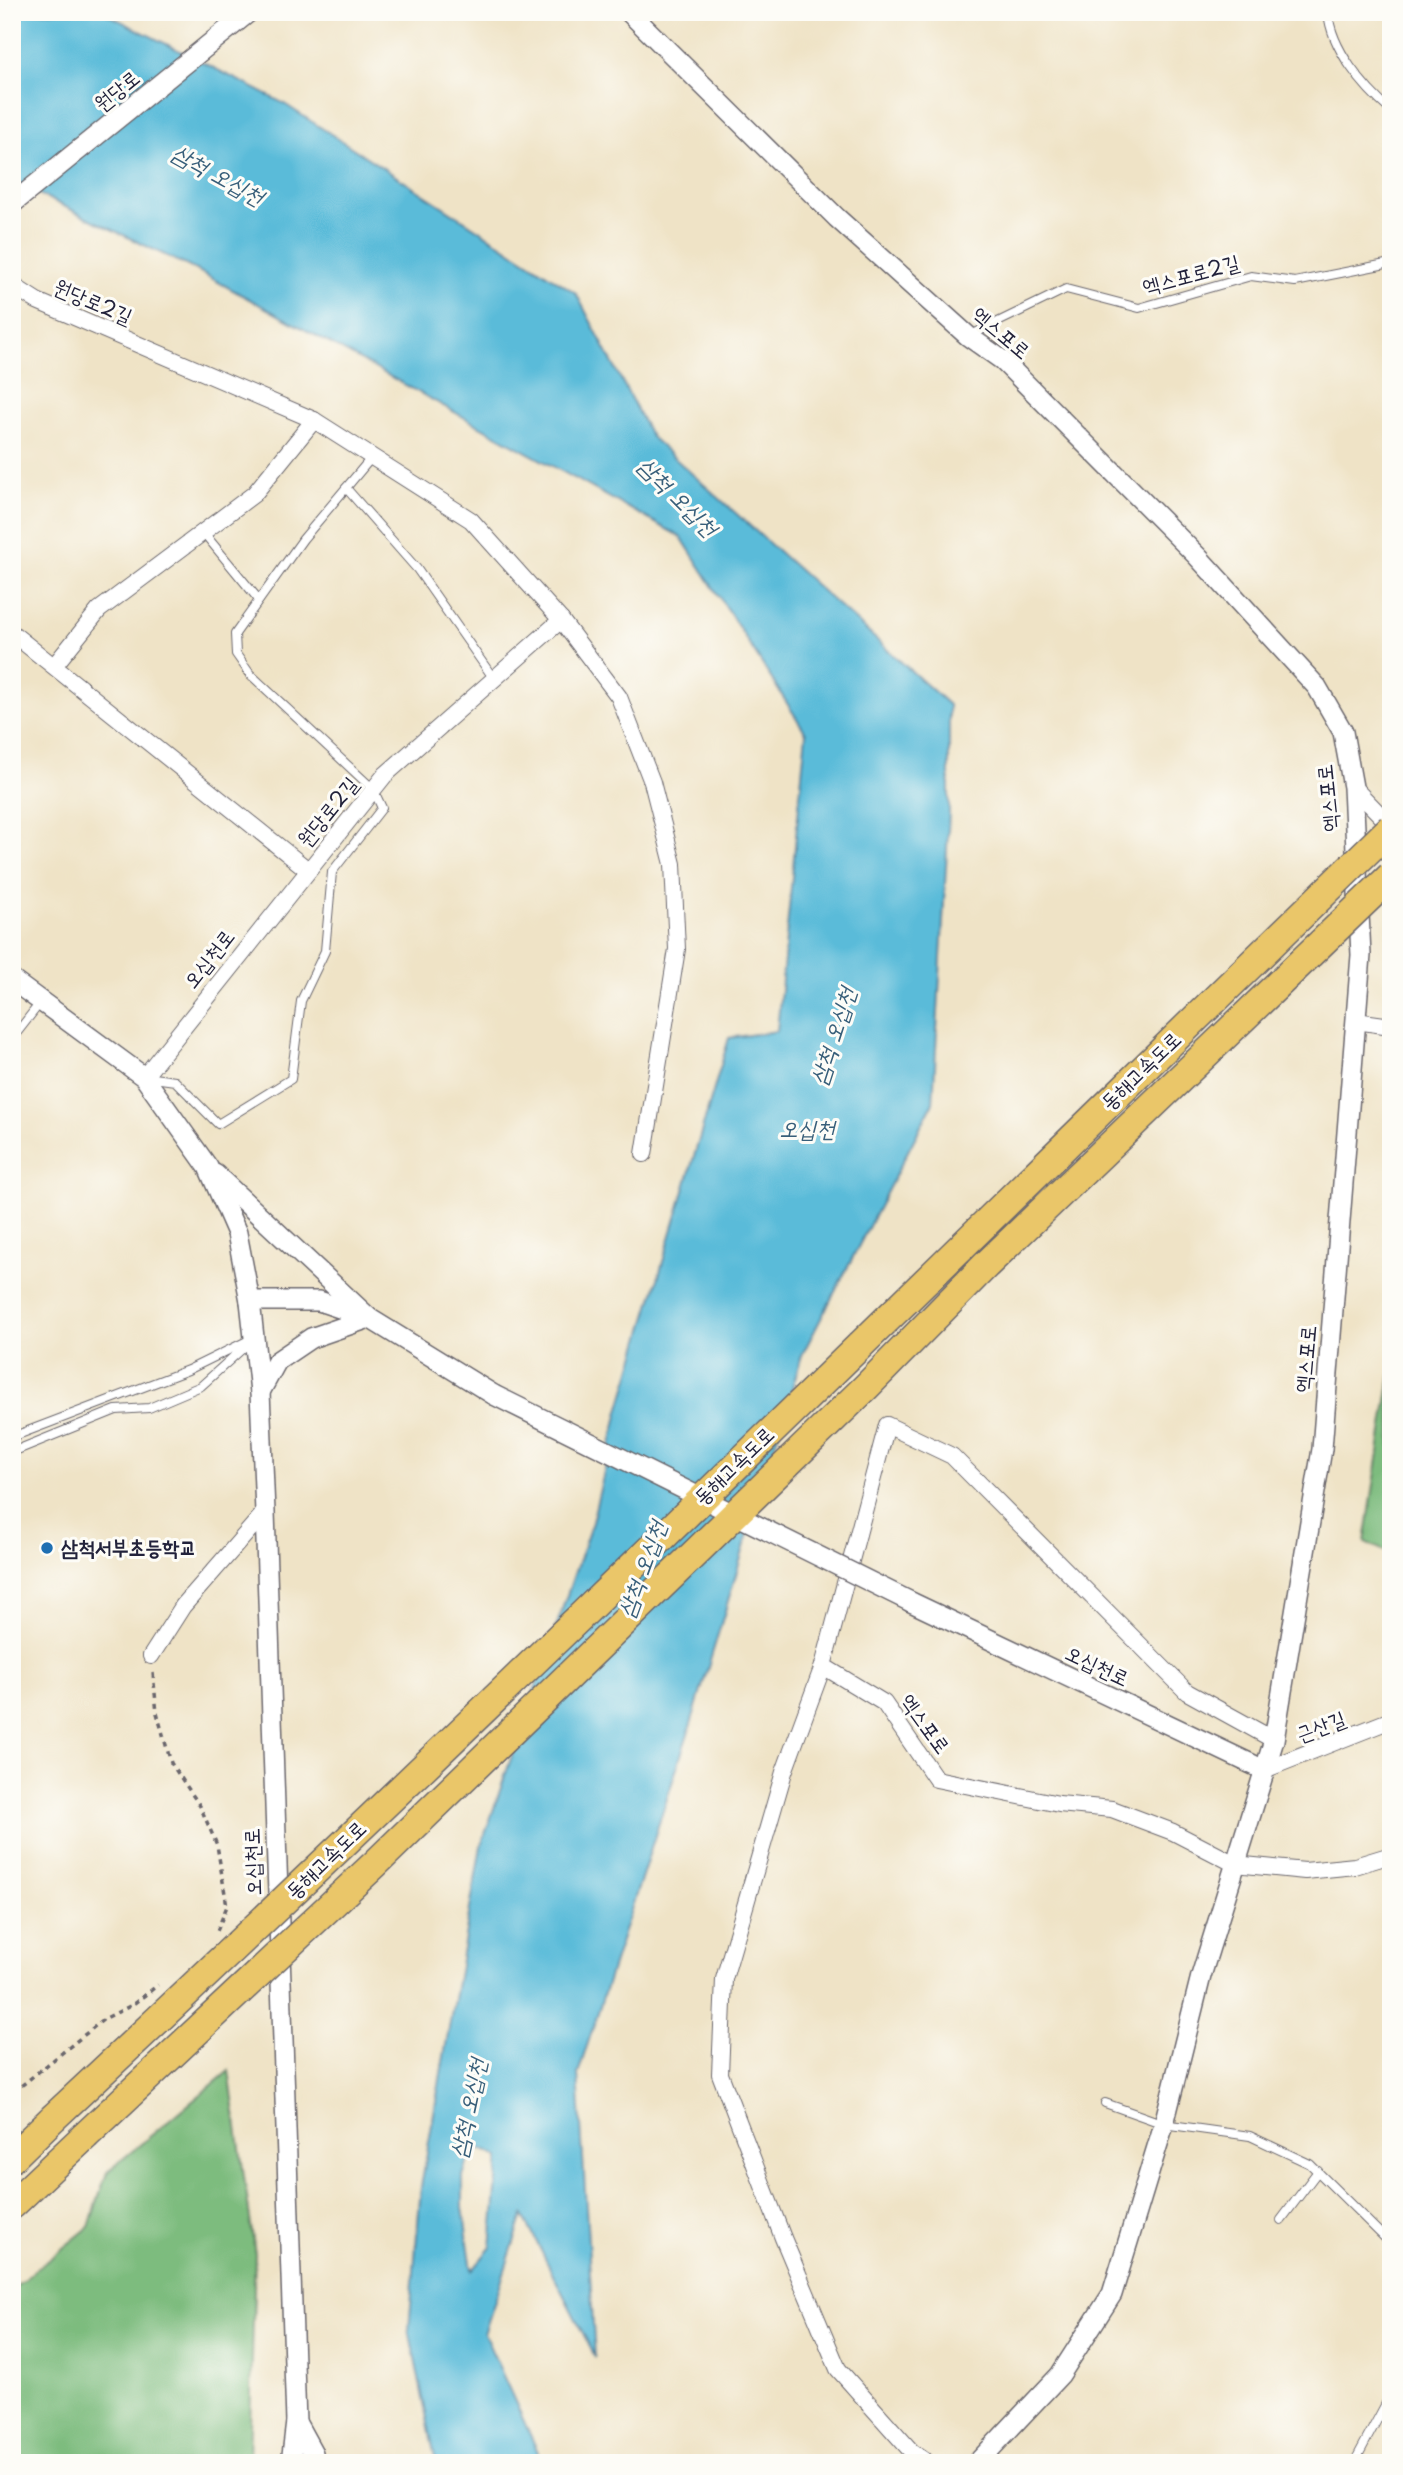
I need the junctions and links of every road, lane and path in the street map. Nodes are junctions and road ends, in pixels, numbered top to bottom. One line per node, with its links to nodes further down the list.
1 (249, 12): 5 (street, 원당로)
2 (629, 12): 8 (street, 엑스포로)
3 (1328, 12): 4 (lane)
4 (1391, 111)
5 (18, 200)
6 (1391, 263): 8 (lane, 엑스포로2길)
7 (12, 285): 9 (street, 원당로2길)
8 (968, 336): 18 (street, 엑스포로)
9 (314, 420): 10 (street, 원당로2길); 12 (street)
10 (372, 457): 11 (lane); 14 (street, 원당로2길)
11 (346, 488): 13 (lane); 17 (lane)
12 (203, 532): 13 (lane); 16 (street)
13 (259, 600): 19 (lane)
14 (561, 620): 17 (street, 원당로2길); 29 (street, 원당로2길)
15 (12, 633): 16 (street, 원당로2길)
16 (54, 666): 21 (street, 원당로2길)
17 (494, 679): 19 (street, 원당로2길)
18 (1353, 787): 20 (street); 25 (street, 엑스포로)
19 (373, 789): 21 (street, 원당로2길); 28 (lane)
20 (1391, 827): 50 (highway, 동해고속도로, bridge)
21 (308, 870): 28 (street, 오십천로)
22 (1391, 876): 52 (highway, 동해고속도로, bridge)
23 (12, 980): 24 (street, 오십천로)
24 (42, 1000): 27 (lane); 28 (street, 오십천로)
25 (1356, 1021): 26 (street); 41 (street, 엑스포로)
26 (1391, 1026)
27 (12, 1039)
28 (144, 1077): 30 (street, 오십천로)
29 (644, 1154)
30 (208, 1167): 31 (street, 오십천로); 32 (street)
31 (250, 1301): 32 (street); 33 (street, 오십천로)
32 (369, 1318): 34 (street); 42 (street, 오십천로, bridge)
33 (254, 1338): 34 (street, 오십천로); 35 (lane); 36 (lane)
34 (260, 1392): 37 (street, 오십천로)
35 (12, 1437)
36 (12, 1451)
37 (265, 1513): 38 (street); 56 (street, 오십천로)
38 (151, 1656): 45 (path)
39 (822, 1666): 41 (street); 44 (street, 엑스포로); 59 (street)
40 (1391, 1720): 42 (street, 근산길)
41 (1274, 1740): 42 (street, 엑스포로)
42 (1264, 1770): 44 (street, 엑스포로)
43 (1391, 1855): 44 (street, 엑스포로)
44 (1235, 1864): 49 (street, 엑스포로)
45 (212, 1943)
46 (162, 1982): 47 (path)
47 (12, 2089)
48 (1105, 2103): 49 (lane)
49 (1164, 2124): 51 (lane); 60 (street, 엑스포로)
50 (12, 2158)
51 (1318, 2171): 53 (lane); 54 (lane)
52 (12, 2205)
53 (1282, 2220)
54 (1391, 2244)
55 (1391, 2394): 61 (lane)
56 (296, 2422): 57 (street, 오십천로); 58 (street, 오십천로)
57 (291, 2463)
58 (314, 2463)
59 (928, 2463)
60 (977, 2463)
61 (1354, 2463)

